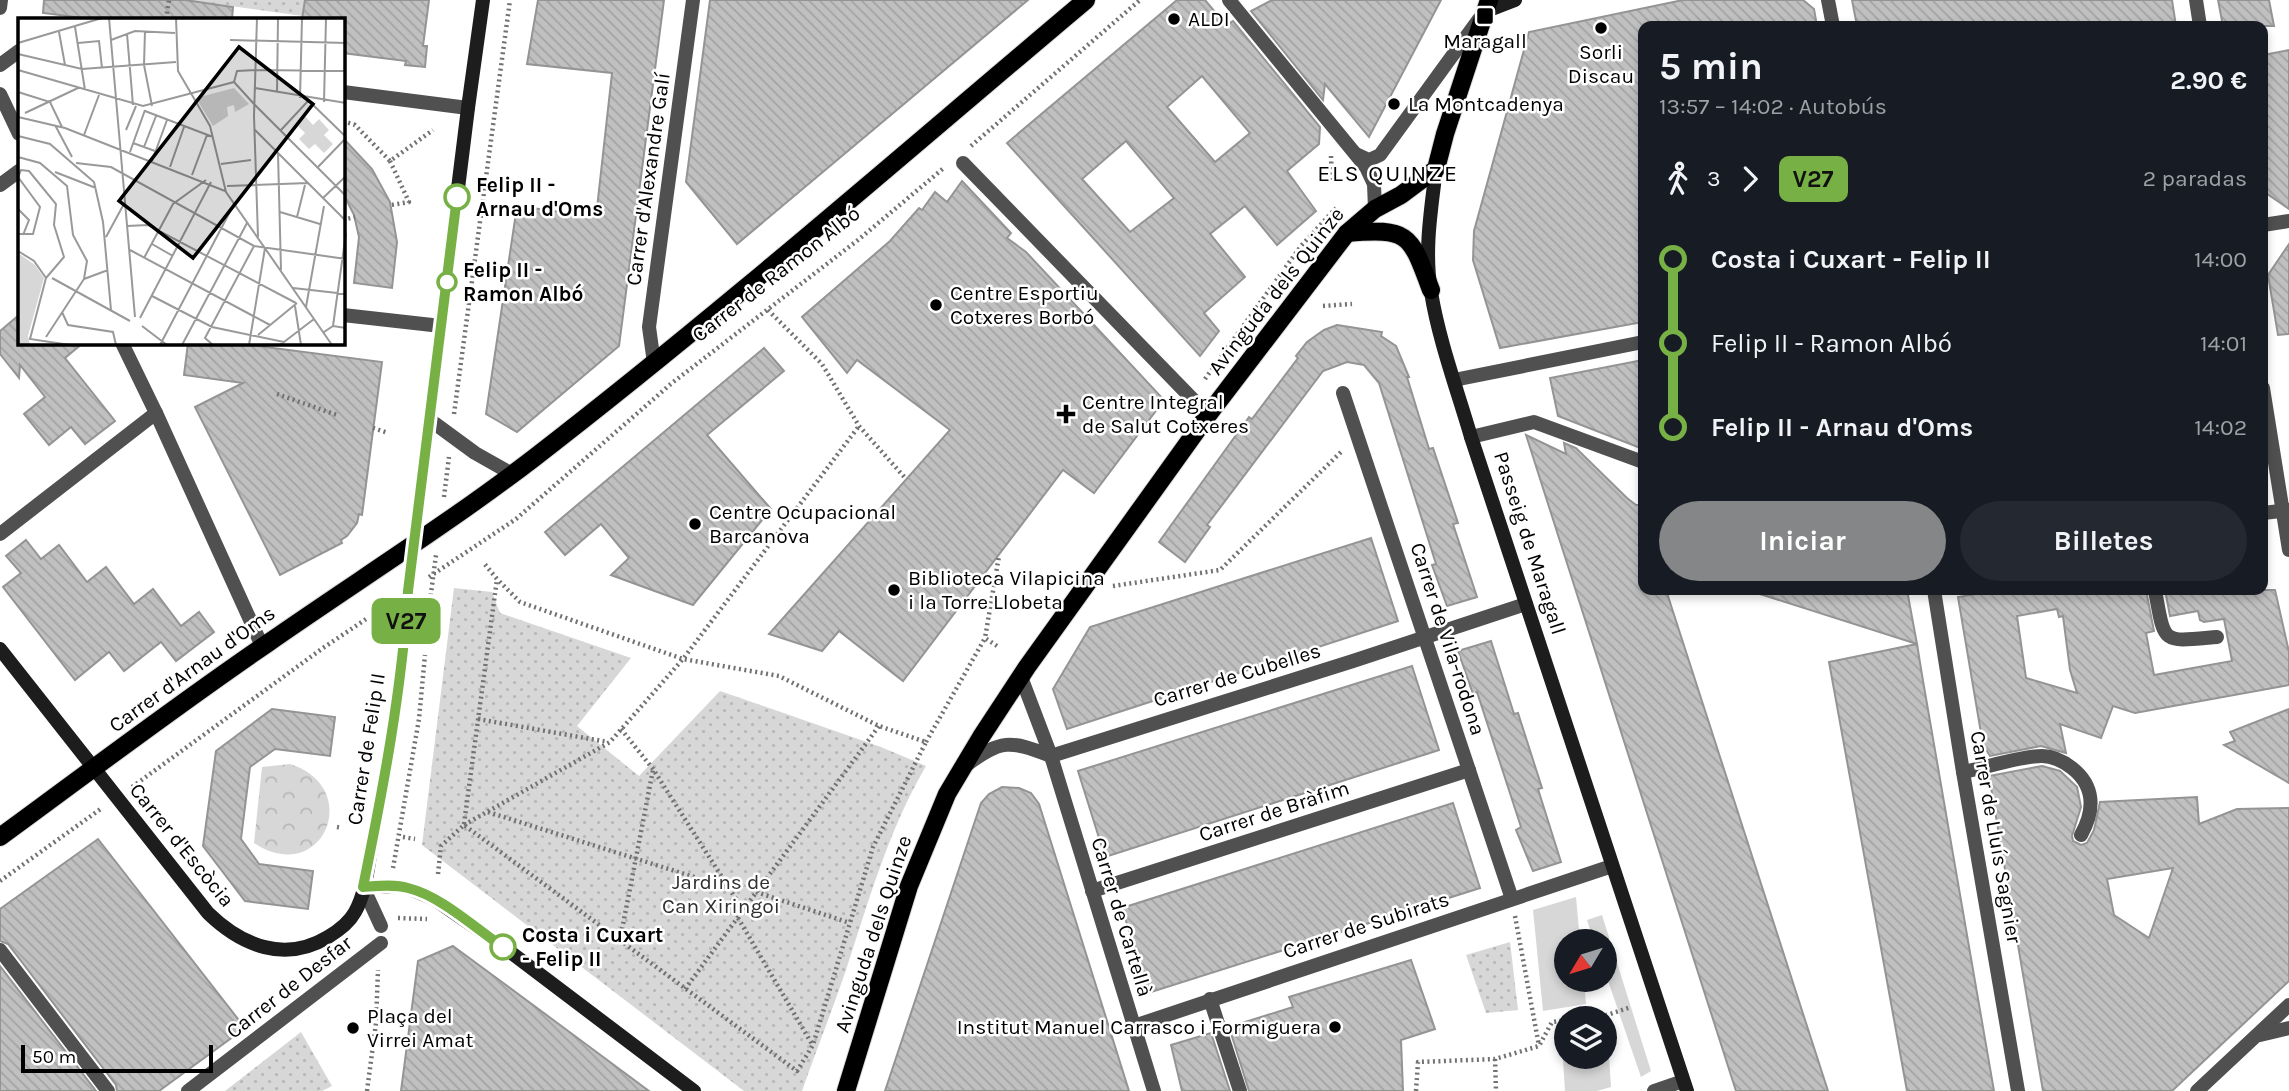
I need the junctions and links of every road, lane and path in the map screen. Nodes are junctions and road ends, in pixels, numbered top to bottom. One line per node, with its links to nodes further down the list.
1 (1, 0): 13 (street)
2 (169, 0): 14 (path)
3 (483, 0): 21 (street, Carrer de Felip II)
4 (510, 0): 56 (path)
5 (693, 0): 48 (street, Carrer d'Alexandre Galí)
6 (1086, 0): 48 (main road, Carrer de Ramon Albó)
7 (1140, 0): 27 (path, Carrer de Ramon Albó)
8 (1229, 0): 25 (street)
9 (1515, 0): 12 (street)
10 (1828, 0): 15 (street)
11 (2196, 0): 16 (street)
12 (1486, 6): 25 (street); 29 (main road, Passeig de Maragall)
13 (0, 8)
14 (166, 18)
15 (1832, 21)
16 (2199, 21)
17 (18, 52): 18 (street)
18 (0, 65)
19 (345, 92): 21 (street)
20 (0, 94): 24 (street)
21 (468, 108): 45 (street, Carrer de Felip II)
22 (345, 122): 28 (path)
23 (433, 130): 28 (path)
24 (18, 132)
25 (1356, 154): 34 (street)
26 (1331, 155): 31 (path)
27 (959, 159): 43 (path, Carrer de Ramon Albó); 55 (street)
28 (390, 161): 33 (path)
29 (1436, 169): 34 (main road, Avinguda dels Quinze); 40 (street, Passeig de Maragall)
30 (18, 172): 32 (street)
31 (1332, 182)
32 (0, 185)
33 (391, 205)
34 (1375, 209): 39 (main road, Avinguda dels Quinze)
35 (355, 217): 36 (path)
36 (345, 220)
37 (2289, 221): 38 (street)
38 (2268, 224)
39 (1347, 233): 40 (main road); 55 (main road, Avinguda dels Quinze)
40 (1430, 290): 49 (street, Passeig de Maragall)
41 (1352, 304): 42 (path)
42 (1324, 306)
43 (768, 310): 58 (path); 75 (path, Carrer de Ramon Albó)
44 (345, 315): 45 (street)
45 (441, 326): 57 (street, Carrer de Felip II)
46 (1638, 343): 49 (street)
47 (123, 345): 52 (street)
48 (654, 363): 65 (main road, Carrer de Ramon Albó)
49 (1454, 380): 62 (street, Passeig de Maragall)
50 (1343, 393): 61 (street, Carrer de Vila-rodona)
51 (277, 394): 54 (path)
52 (156, 413): 70 (street); 85 (street)
53 (2268, 413): 68 (street)
54 (337, 415)
55 (1208, 415): 89 (main road, Avinguda dels Quinze)
56 (454, 419)
57 (430, 420): 65 (street); 71 (street, Carrer de Felip II)
58 (859, 426): 66 (path); 88 (path)
59 (373, 428): 60 (path)
60 (388, 433)
61 (1357, 435): 77 (path); 83 (street, Carrer de Vila-rodona)
62 (1471, 437): 64 (street); 80 (street, Passeig de Maragall)
63 (449, 459): 67 (path)
64 (1638, 461)
65 (512, 474): 71 (main road, Carrer de Ramon Albó)
66 (906, 479)
67 (445, 488)
68 (2287, 510): 69 (street); 72 (street)
69 (2268, 512)
70 (0, 534)
71 (415, 544): 85 (main road, Carrer d'Arnau d'Oms); 112 (street, Carrer de Felip II)
72 (2289, 550)
73 (999, 556): 84 (path)
74 (483, 562): 76 (path)
75 (433, 575)
76 (497, 579): 88 (path); 90 (path)
77 (1113, 586)
78 (1935, 595): 100 (street, Carrer de Lluís Sagnier)
79 (2156, 595): 82 (street)
80 (1526, 604): 83 (street, Carrer de Cubelles); 109 (street, Passeig de Maragall)
81 (366, 618): 101 (path)
82 (2217, 636)
83 (1426, 637): 95 (street, Carrer de Cubelles); 99 (street, Carrer de Vila-rodona)
84 (985, 638): 86 (path); 94 (path)
85 (262, 646): 97 (main road, Carrer d'Arnau d'Oms)
86 (997, 646)
87 (0, 649): 97 (street, Carrer d'Escòcia)
88 (683, 659): 91 (path); 92 (path)
89 (1021, 677): 95 (street, Carrer de Cartellà); 96 (main road, Avinguda dels Quinze)
90 (478, 719): 93 (path); 103 (path)
91 (879, 726): 94 (path); 115 (path)
92 (621, 729): 93 (path); 98 (path)
93 (610, 742): 102 (path)
94 (926, 742): 121 (path)
95 (1051, 756): 96 (street); 114 (street, Carrer de Cartellà)
96 (964, 766): 143 (main road, Avinguda dels Quinze)
97 (93, 768): 101 (street, Carrer d'Escòcia); 105 (main road, Carrer d'Arnau d'Oms)
98 (653, 769): 108 (path); 113 (path)
99 (1469, 770): 114 (street, Carrer de Bràfim); 116 (street, Carrer de Vila-rodona)
100 (1963, 772): 104 (street); 149 (street, Carrer de Lluís Sagnier)
101 (117, 798): 111 (path); 112 (street, Carrer d'Escòcia)
102 (488, 812): 103 (path); 108 (path)
103 (464, 825): 110 (path); 123 (path)
104 (2081, 835)
105 (0, 837)
106 (403, 837): 107 (path)
107 (415, 839)
108 (635, 860): 113 (path); 123 (path)
109 (1612, 866): 116 (street, Carrer de Subirats); 138 (street, Passeig de Maragall)
110 (438, 874)
111 (0, 881)
112 (363, 887): 122 (street); 142 (street)
113 (729, 888): 117 (path)
114 (1092, 891): 132 (street, Carrer de Cartellà)
115 (756, 892): 117 (path); 121 (path)
116 (1512, 899): 127 (street, Carrer de Subirats); 136 (path)
117 (743, 910): 119 (path)
118 (397, 918): 120 (path)
119 (738, 918): 126 (path); 135 (path)
120 (430, 920)
121 (850, 923): 135 (path)
122 (382, 926)
123 (620, 940): 126 (path)
124 (381, 943): 140 (street, Carrer de Desfar); 141 (path)
125 (0, 950): 139 (street)
126 (685, 989): 135 (path)
127 (1210, 999): 132 (street, Carrer de Subirats); 145 (street)
128 (2289, 1005): 134 (street)
129 (1631, 1007): 130 (path)
130 (1617, 1012)
131 (1554, 1021): 136 (path)
132 (1134, 1026): 144 (street, Carrer de Cartellà)
133 (2289, 1028): 134 (street)
134 (2257, 1035): 150 (street)
135 (813, 1045)
136 (1539, 1046): 137 (path)
137 (1495, 1059): 146 (path); 147 (path)
138 (1685, 1086): 148 (street)
139 (108, 1091)
140 (188, 1091)
141 (367, 1091)
142 (694, 1091)
143 (846, 1091)
144 (1154, 1091)
145 (1240, 1091)
146 (1416, 1091)
147 (1496, 1091)
148 (1654, 1091)
149 (2018, 1091)
150 (2197, 1091)

